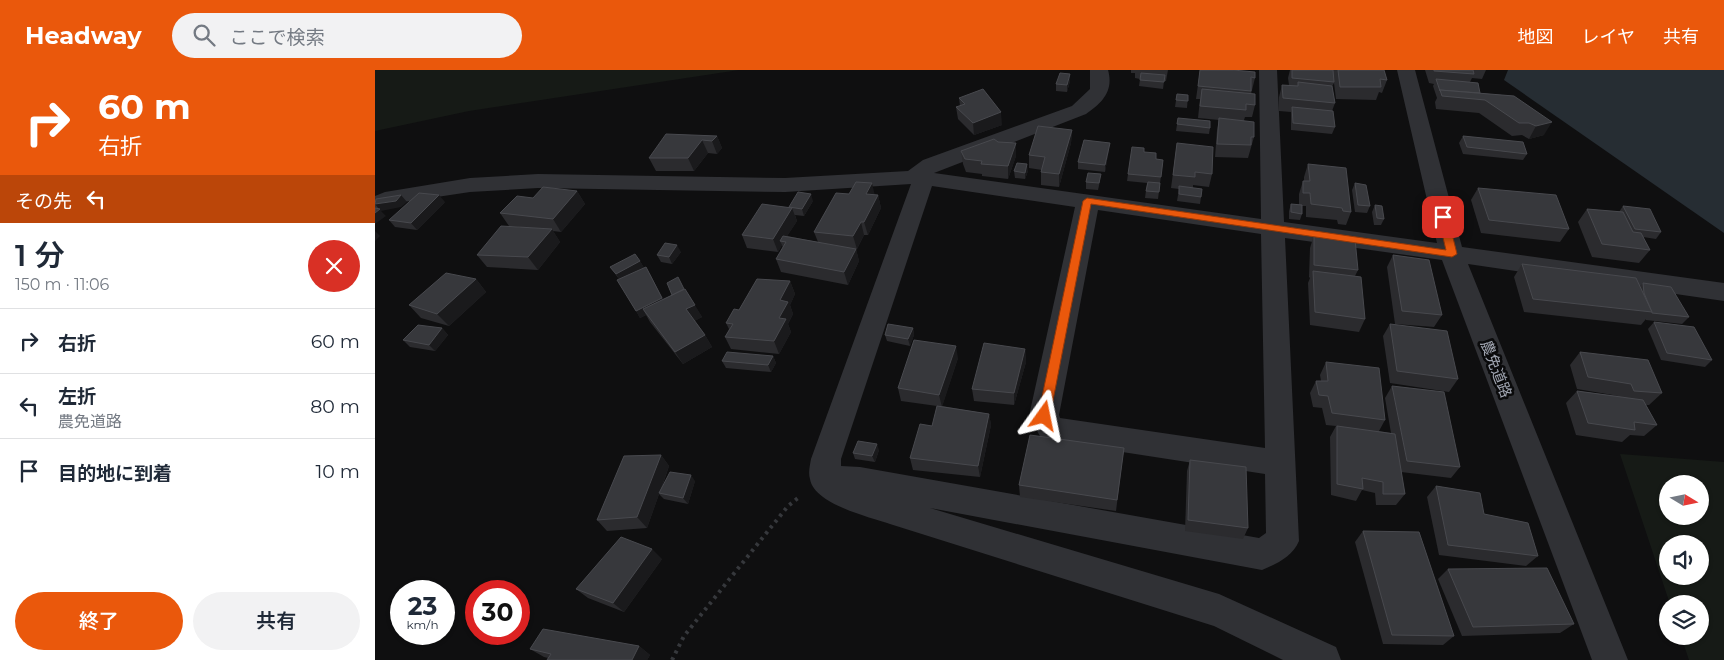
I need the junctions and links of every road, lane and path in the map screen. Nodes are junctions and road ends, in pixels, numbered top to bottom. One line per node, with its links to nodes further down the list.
1 (1099, 70): 4 (street)
2 (1268, 70): 7 (street)
3 (1406, 70): 8 (street, 農免道路)
4 (919, 177): 5 (street); 6 (street); 11 (street)
5 (1087, 201): 7 (street); 10 (street)
6 (375, 204)
7 (1271, 228): 8 (street); 10 (street)
8 (1452, 254): 9 (street); 14 (street, 農免道路)
9 (1724, 292)
10 (1279, 463): 11 (street)
11 (825, 479): 12 (path); 13 (street)
12 (672, 660)
13 (1323, 660)
14 (1610, 660)

